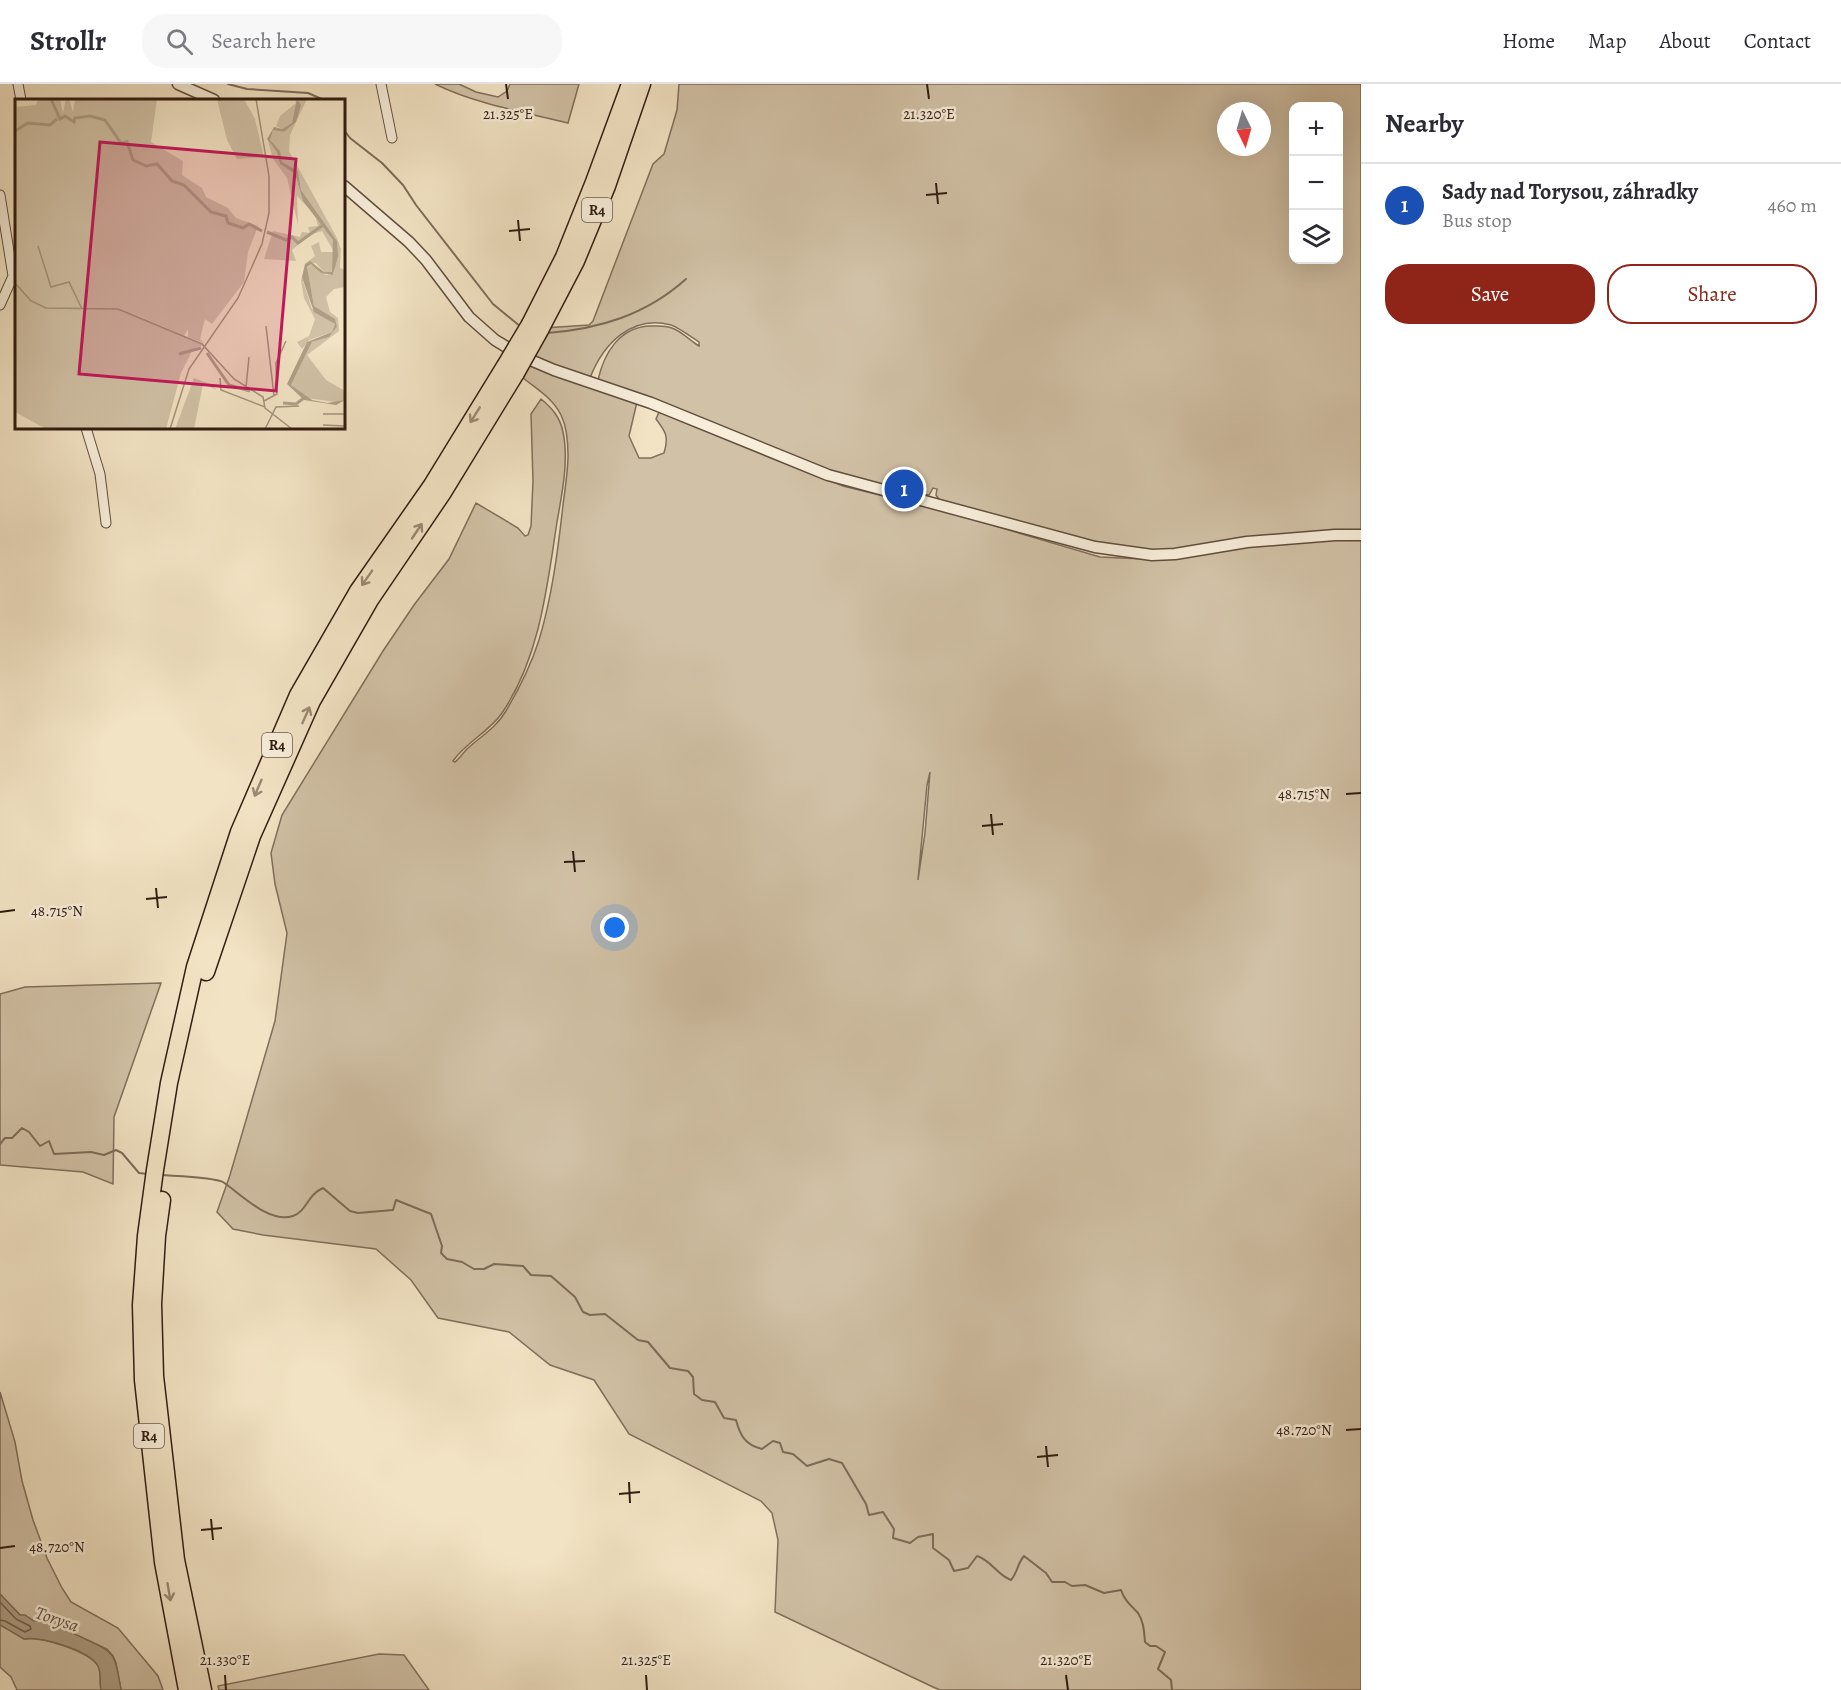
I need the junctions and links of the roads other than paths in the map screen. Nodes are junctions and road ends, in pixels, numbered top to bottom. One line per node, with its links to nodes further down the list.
1 (18, 84): 6 (street)
2 (178, 84): 7 (street)
3 (381, 84): 8 (street)
4 (630, 84): 13 (highway, R4)
5 (642, 84): 13 (highway, R4)
6 (21, 99)
7 (208, 99)
8 (392, 138)
9 (345, 187): 16 (street)
10 (0, 195): 11 (street)
11 (15, 275): 12 (street)
12 (0, 304)
13 (535, 327): 17 (highway, R4, bridge)
14 (86, 429): 15 (street)
15 (106, 523)
16 (1361, 534)
17 (160, 1175): 18 (highway, R4, one-way to 18); 19 (highway, R4)
18 (187, 1690)
19 (203, 1690)

